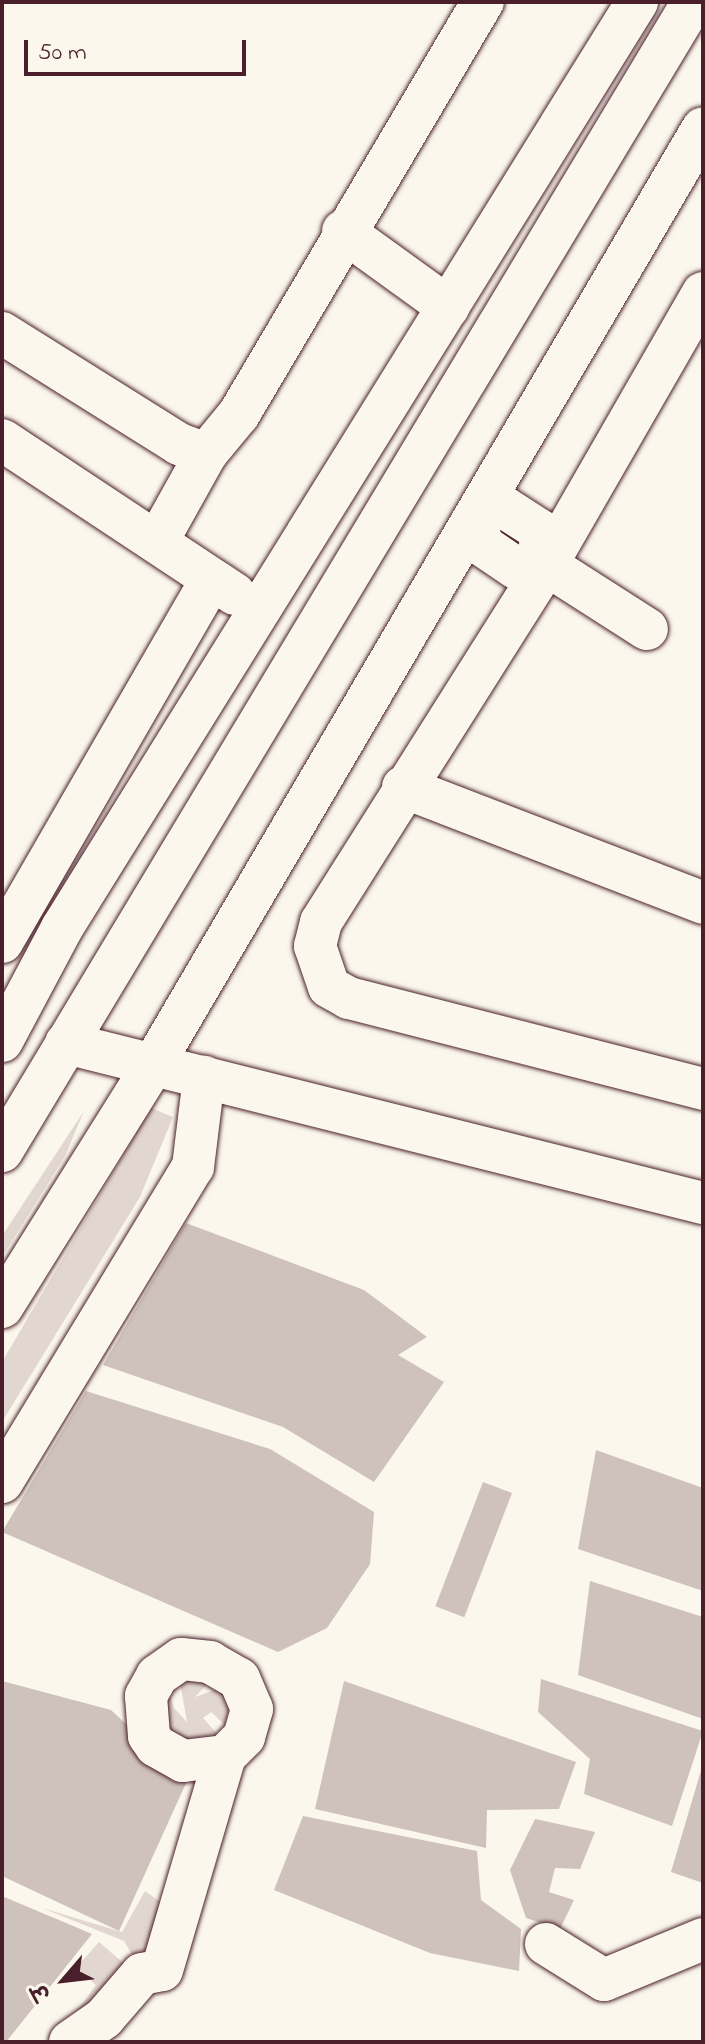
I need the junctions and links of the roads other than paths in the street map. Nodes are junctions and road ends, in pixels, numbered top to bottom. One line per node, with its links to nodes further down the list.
1 (483, 2): 5 (street)
2 (637, 2): 7 (street)
3 (693, 2): 10 (street)
4 (703, 128): 13 (street)
5 (343, 231): 7 (street); 12 (street)
6 (703, 293): 15 (street)
7 (448, 307): 9 (street)
8 (2, 333): 12 (street)
9 (421, 350): 10 (street); 17 (street)
10 (464, 383): 23 (street)
11 (2, 440): 14 (street)
12 (206, 454): 14 (street)
13 (478, 513): 15 (street); 24 (street)
14 (157, 542): 16 (street)
15 (543, 563): 18 (street); 19 (street)
16 (212, 579): 17 (street); 21 (street)
17 (260, 610): 22 (street)
18 (647, 629)
19 (403, 787): 20 (street); 26 (street)
20 (703, 903)
21 (2, 942)
22 (2, 1041)
23 (66, 1043): 24 (street); 27 (street)
24 (153, 1065): 25 (street); 29 (street)
25 (204, 1077): 28 (street); 30 (street)
26 (703, 1089)
27 (2, 1151)
28 (703, 1203)
29 (2, 1307)
30 (2, 1482)
31 (225, 1756): 34 (street)
32 (703, 1939): 33 (street)
33 (546, 1944)
34 (70, 2042)

